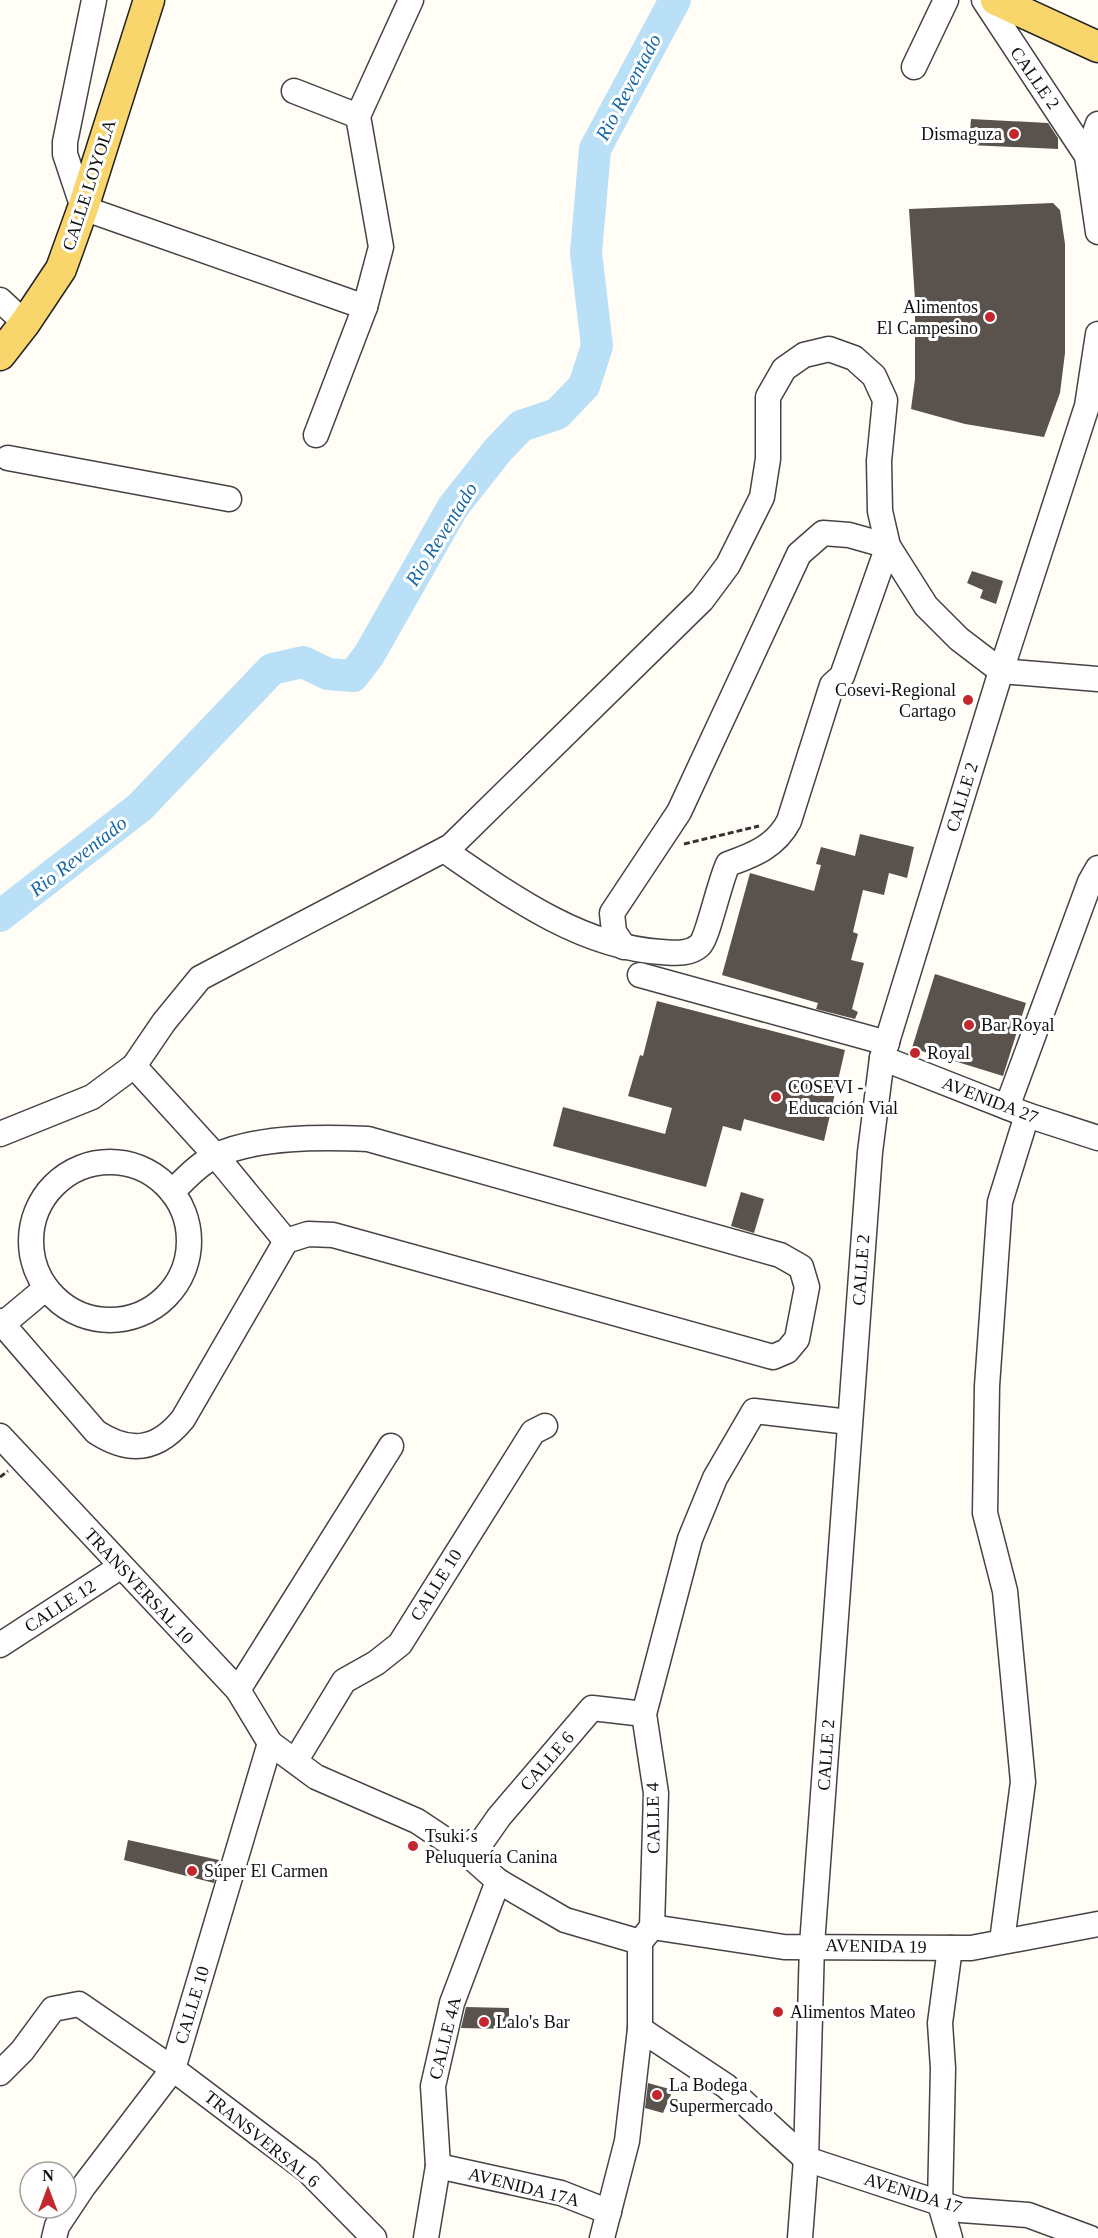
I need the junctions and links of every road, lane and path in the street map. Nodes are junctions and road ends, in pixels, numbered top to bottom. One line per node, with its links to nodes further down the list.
1 (94, 0): 13 (street)
2 (150, 0): 13 (main road, CALLE LOYOLA)
3 (411, 0): 10 (street)
4 (946, 0): 8 (street)
5 (984, 0): 12 (street, CALLE 2)
6 (996, 0): 7 (main road)
7 (1098, 47)
8 (914, 67)
9 (294, 91): 10 (street)
10 (358, 116): 16 (street)
11 (1098, 124): 12 (street, CALLE 2)
12 (1091, 167): 14 (street, CALLE 2)
13 (83, 208): 16 (street); 17 (main road, CALLE LOYOLA)
14 (1098, 231)
15 (0, 300): 17 (street)
16 (365, 307): 20 (street)
17 (25, 322): 19 (main road, CALLE LOYOLA)
18 (1098, 334): 24 (street, CALLE 2)
19 (0, 355)
20 (316, 435)
21 (8, 458): 22 (street)
22 (229, 499)
23 (888, 546): 24 (street); 26 (street); 28 (street); 30 (street)
24 (1001, 671): 25 (street); 32 (street, CALLE 2)
25 (1098, 679)
26 (789, 821): 27 (path); 30 (street)
27 (683, 844)
28 (444, 850): 30 (street); 33 (street)
29 (1098, 868): 34 (street)
30 (624, 947)
31 (640, 975): 32 (street, AVENIDA 27)
32 (885, 1051): 34 (street, AVENIDA 27); 42 (street, CALLE 2)
33 (134, 1066): 35 (street); 37 (street)
34 (1017, 1111): 36 (street, AVENIDA 27); 56 (street)
35 (0, 1134)
36 (1098, 1138)
37 (216, 1156): 38 (street); 39 (street); 39 (street)
38 (172, 1192): 40 (street); 40 (street)
39 (286, 1241): 41 (street)
40 (46, 1288): 41 (street)
41 (1, 1323)
42 (849, 1422): 49 (street, CALLE 4); 57 (street, CALLE 2)
43 (545, 1426): 51 (street, CALLE 10)
44 (0, 1436): 46 (street, TRANSVERSAL 10)
45 (391, 1446): 48 (street)
46 (120, 1567): 47 (street, CALLE 12); 48 (street, TRANSVERSAL 10)
47 (0, 1645)
48 (238, 1690): 50 (street, TRANSVERSAL 10)
49 (644, 1714): 52 (street, CALLE 6); 55 (street, CALLE 4)
50 (270, 1743): 51 (street, AVENIDA 19); 60 (street, CALLE 10)
51 (296, 1760): 52 (street, AVENIDA 19)
52 (471, 1857): 53 (street, AVENIDA 19)
53 (498, 1881): 55 (street, AVENIDA 19); 63 (street, CALLE 4A)
54 (1098, 1924): 56 (street, AVENIDA 19)
55 (646, 1935): 57 (street, AVENIDA 19); 59 (street, CALLE 4)
56 (1002, 1941): 58 (street, AVENIDA 19)
57 (812, 1945): 58 (street, AVENIDA 19); 62 (street, CALLE 2)
58 (950, 1948): 64 (street)
59 (640, 2029): 62 (street); 65 (street, CALLE 4)
60 (173, 2069): 61 (street); 66 (street, CALLE 10); 67 (street, TRANSVERSAL 6)
61 (0, 2073)
62 (806, 2159): 64 (street, AVENIDA 17); 70 (street, CALLE 2)
63 (438, 2166): 65 (street, AVENIDA 17A); 68 (street, CALLE 4A)
64 (940, 2204): 71 (street); 72 (street, AVENIDA 17)
65 (609, 2212): 69 (street, CALLE 4)
66 (54, 2238)
67 (374, 2238)
68 (426, 2238)
69 (602, 2238)
70 (800, 2238)
71 (950, 2238)
72 (1090, 2238)

